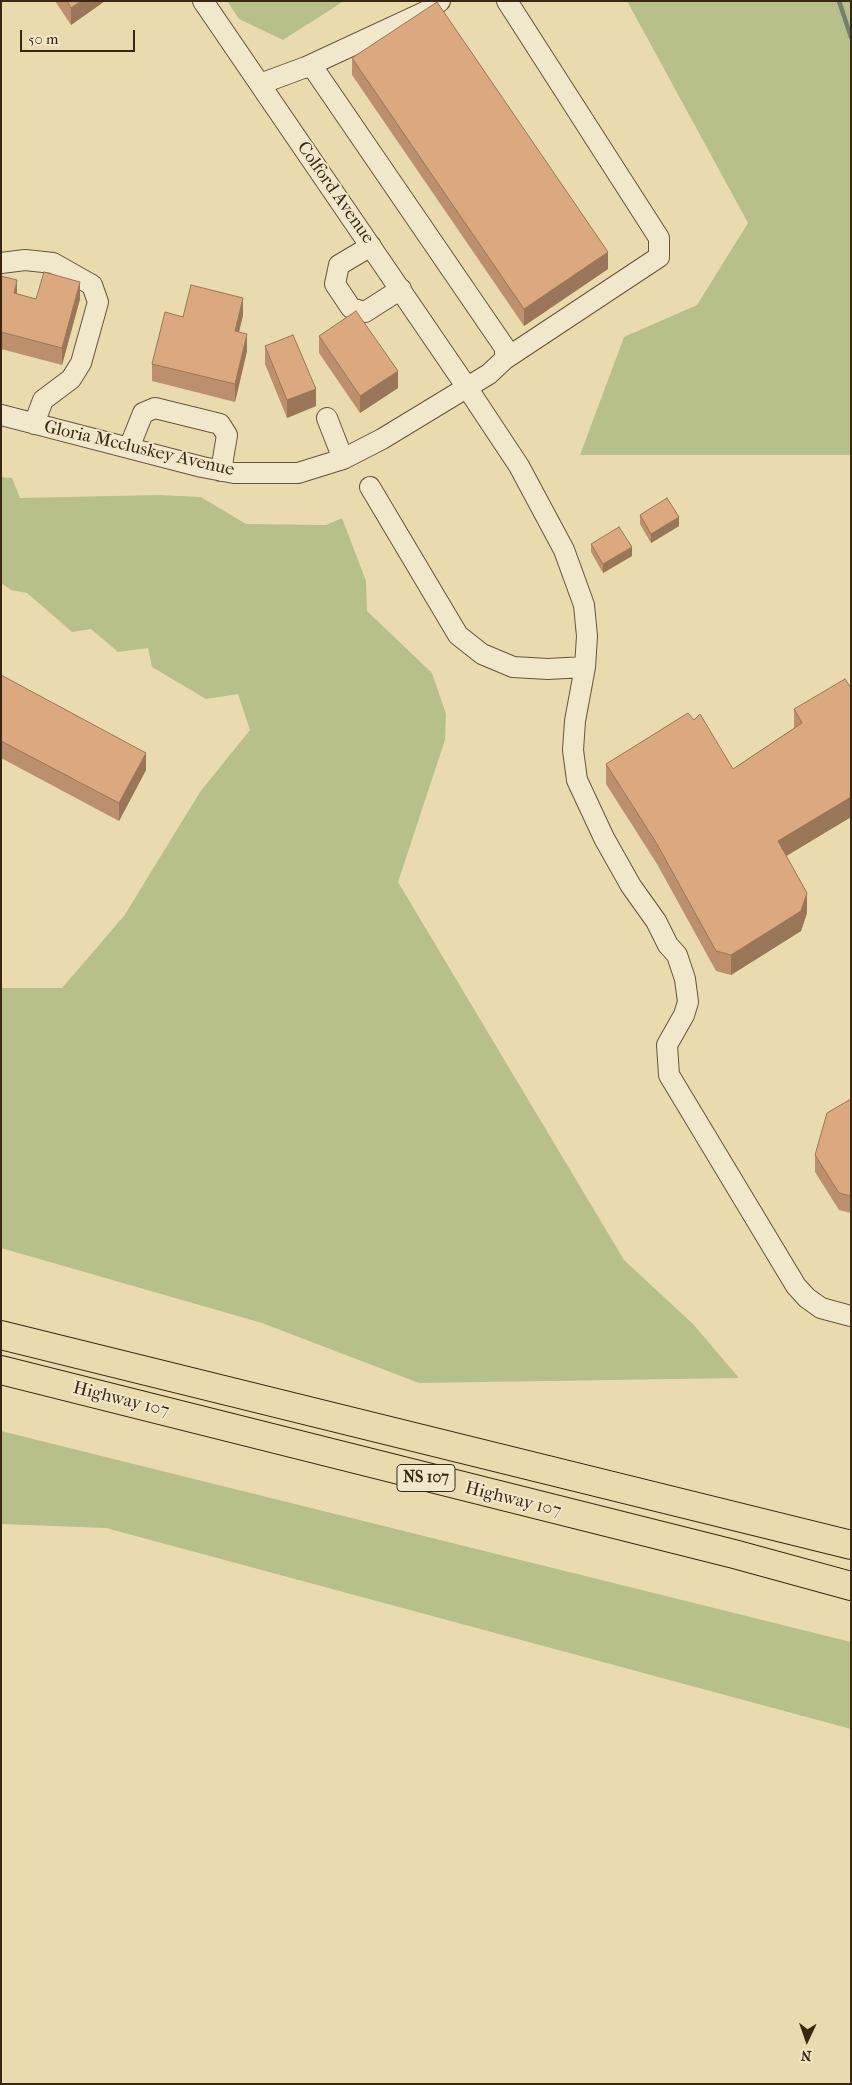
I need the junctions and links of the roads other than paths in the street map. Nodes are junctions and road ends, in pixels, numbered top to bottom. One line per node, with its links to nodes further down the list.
1 (203, 1): 5 (street, Colford Avenue)
2 (440, 1): 4 (street)
3 (507, 1): 9 (street, Gloria Mccluskey Avenue)
4 (306, 67): 5 (street); 9 (street)
5 (260, 84): 6 (street, Colford Avenue)
6 (371, 246): 8 (street, Colford Avenue); 8 (street)
7 (1, 263): 13 (street)
8 (400, 289): 10 (street, Colford Avenue)
9 (505, 359): 10 (street, Gloria Mccluskey Avenue)
10 (466, 386): 15 (street, Gloria Mccluskey Avenue); 18 (street, Colford Avenue)
11 (1, 416): 13 (street, Gloria Mccluskey Avenue)
12 (327, 418): 15 (street)
13 (34, 424): 14 (street, Gloria Mccluskey Avenue)
14 (129, 448): 16 (street, Gloria Mccluskey Avenue); 16 (street)
15 (343, 459): 16 (street, Gloria Mccluskey Avenue)
16 (220, 471)
17 (370, 487): 18 (street)
18 (584, 667): 19 (street, Colford Avenue)
19 (851, 1316)
20 (1, 1335): 22 (highway, Highway 107 / NS 107)
21 (1, 1370): 23 (highway, Highway 107 / NS 107)
22 (851, 1545)
23 (851, 1586)

